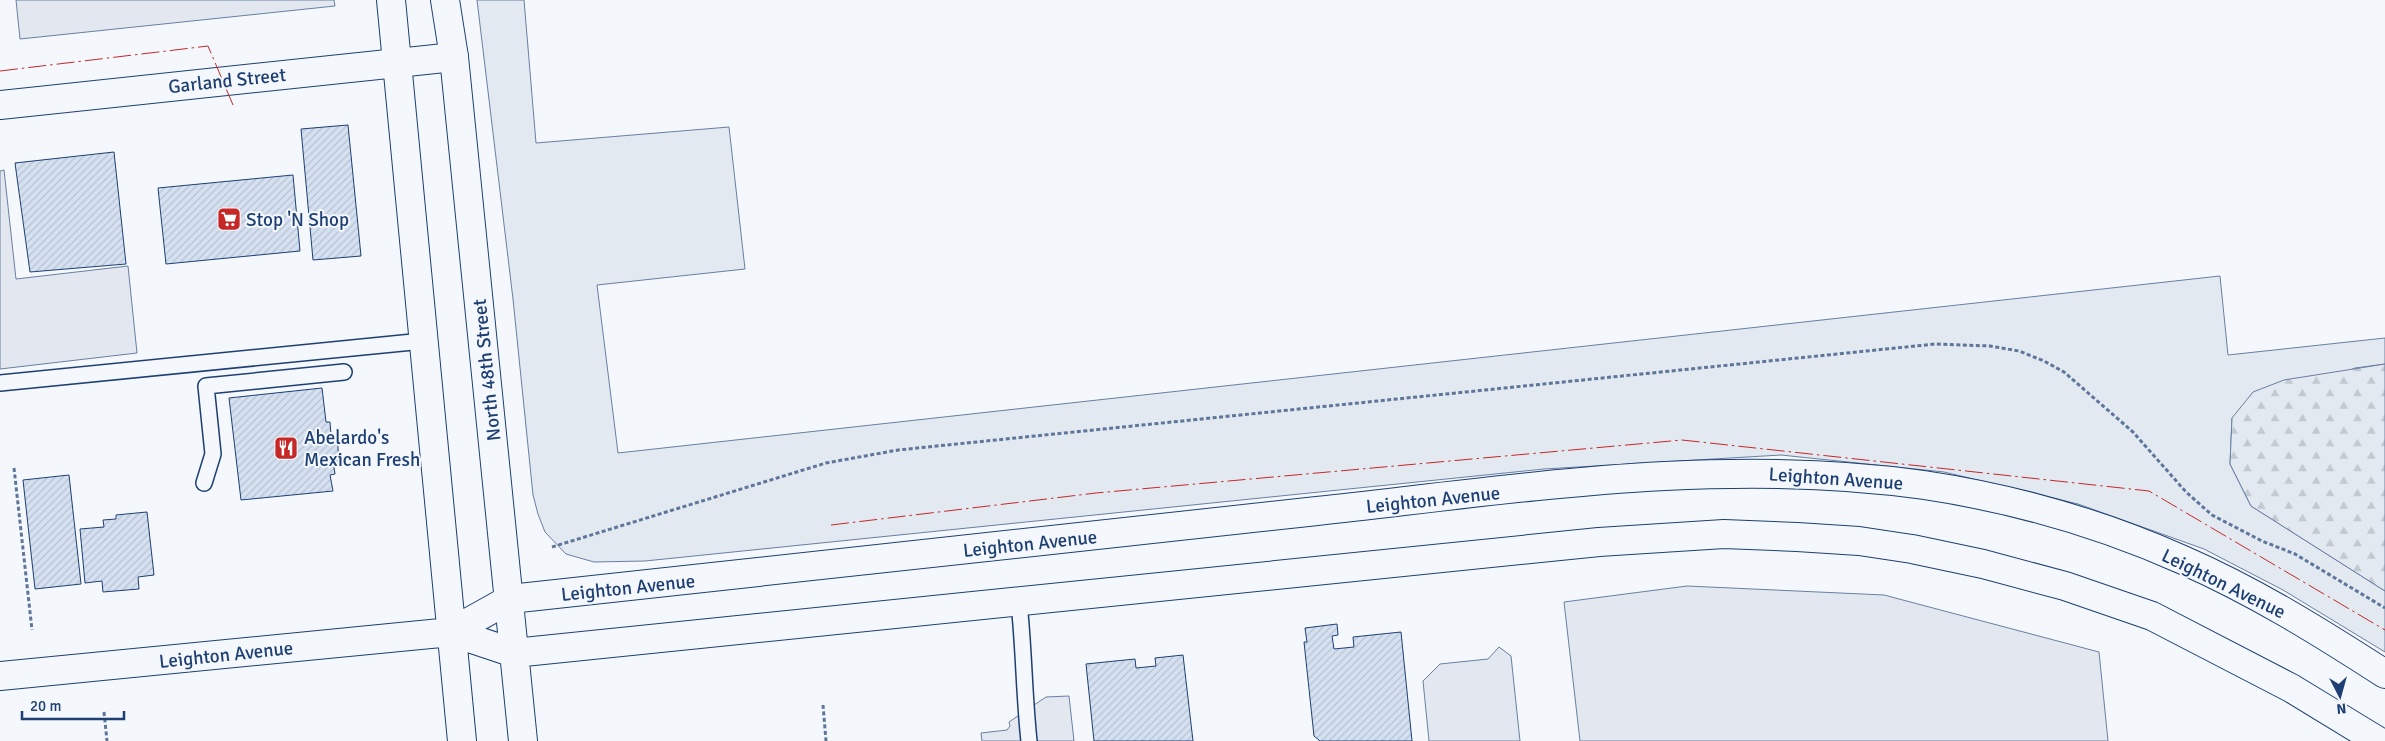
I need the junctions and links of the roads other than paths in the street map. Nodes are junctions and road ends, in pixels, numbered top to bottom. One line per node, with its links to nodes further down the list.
1 (392, 0): 4 (main road)
2 (446, 0): 3 (main road, North 48th Street)
3 (454, 57): 4 (main road, Garland Street); 10 (main road, North 48th Street)
4 (398, 63): 5 (main road, Garland Street); 6 (main road)
5 (0, 104)
6 (423, 341): 8 (lane); 12 (main road)
7 (344, 372): 9 (lane)
8 (0, 383)
9 (204, 483)
10 (510, 599): 12 (main road, Leighton Avenue); 13 (main road, North 48th Street); 14 (main road, Leighton Avenue)
11 (1018, 603): 13 (main road, Leighton Avenue); 18 (lane); 19 (main road, Leighton Avenue)
12 (451, 632): 13 (main road, Leighton Avenue); 15 (main road, Leighton Avenue); 16 (main road)
13 (514, 653): 17 (main road, North 48th Street)
14 (2385, 674)
15 (0, 676)
16 (462, 741)
17 (523, 741)
18 (1029, 741)
19 (2378, 741)

